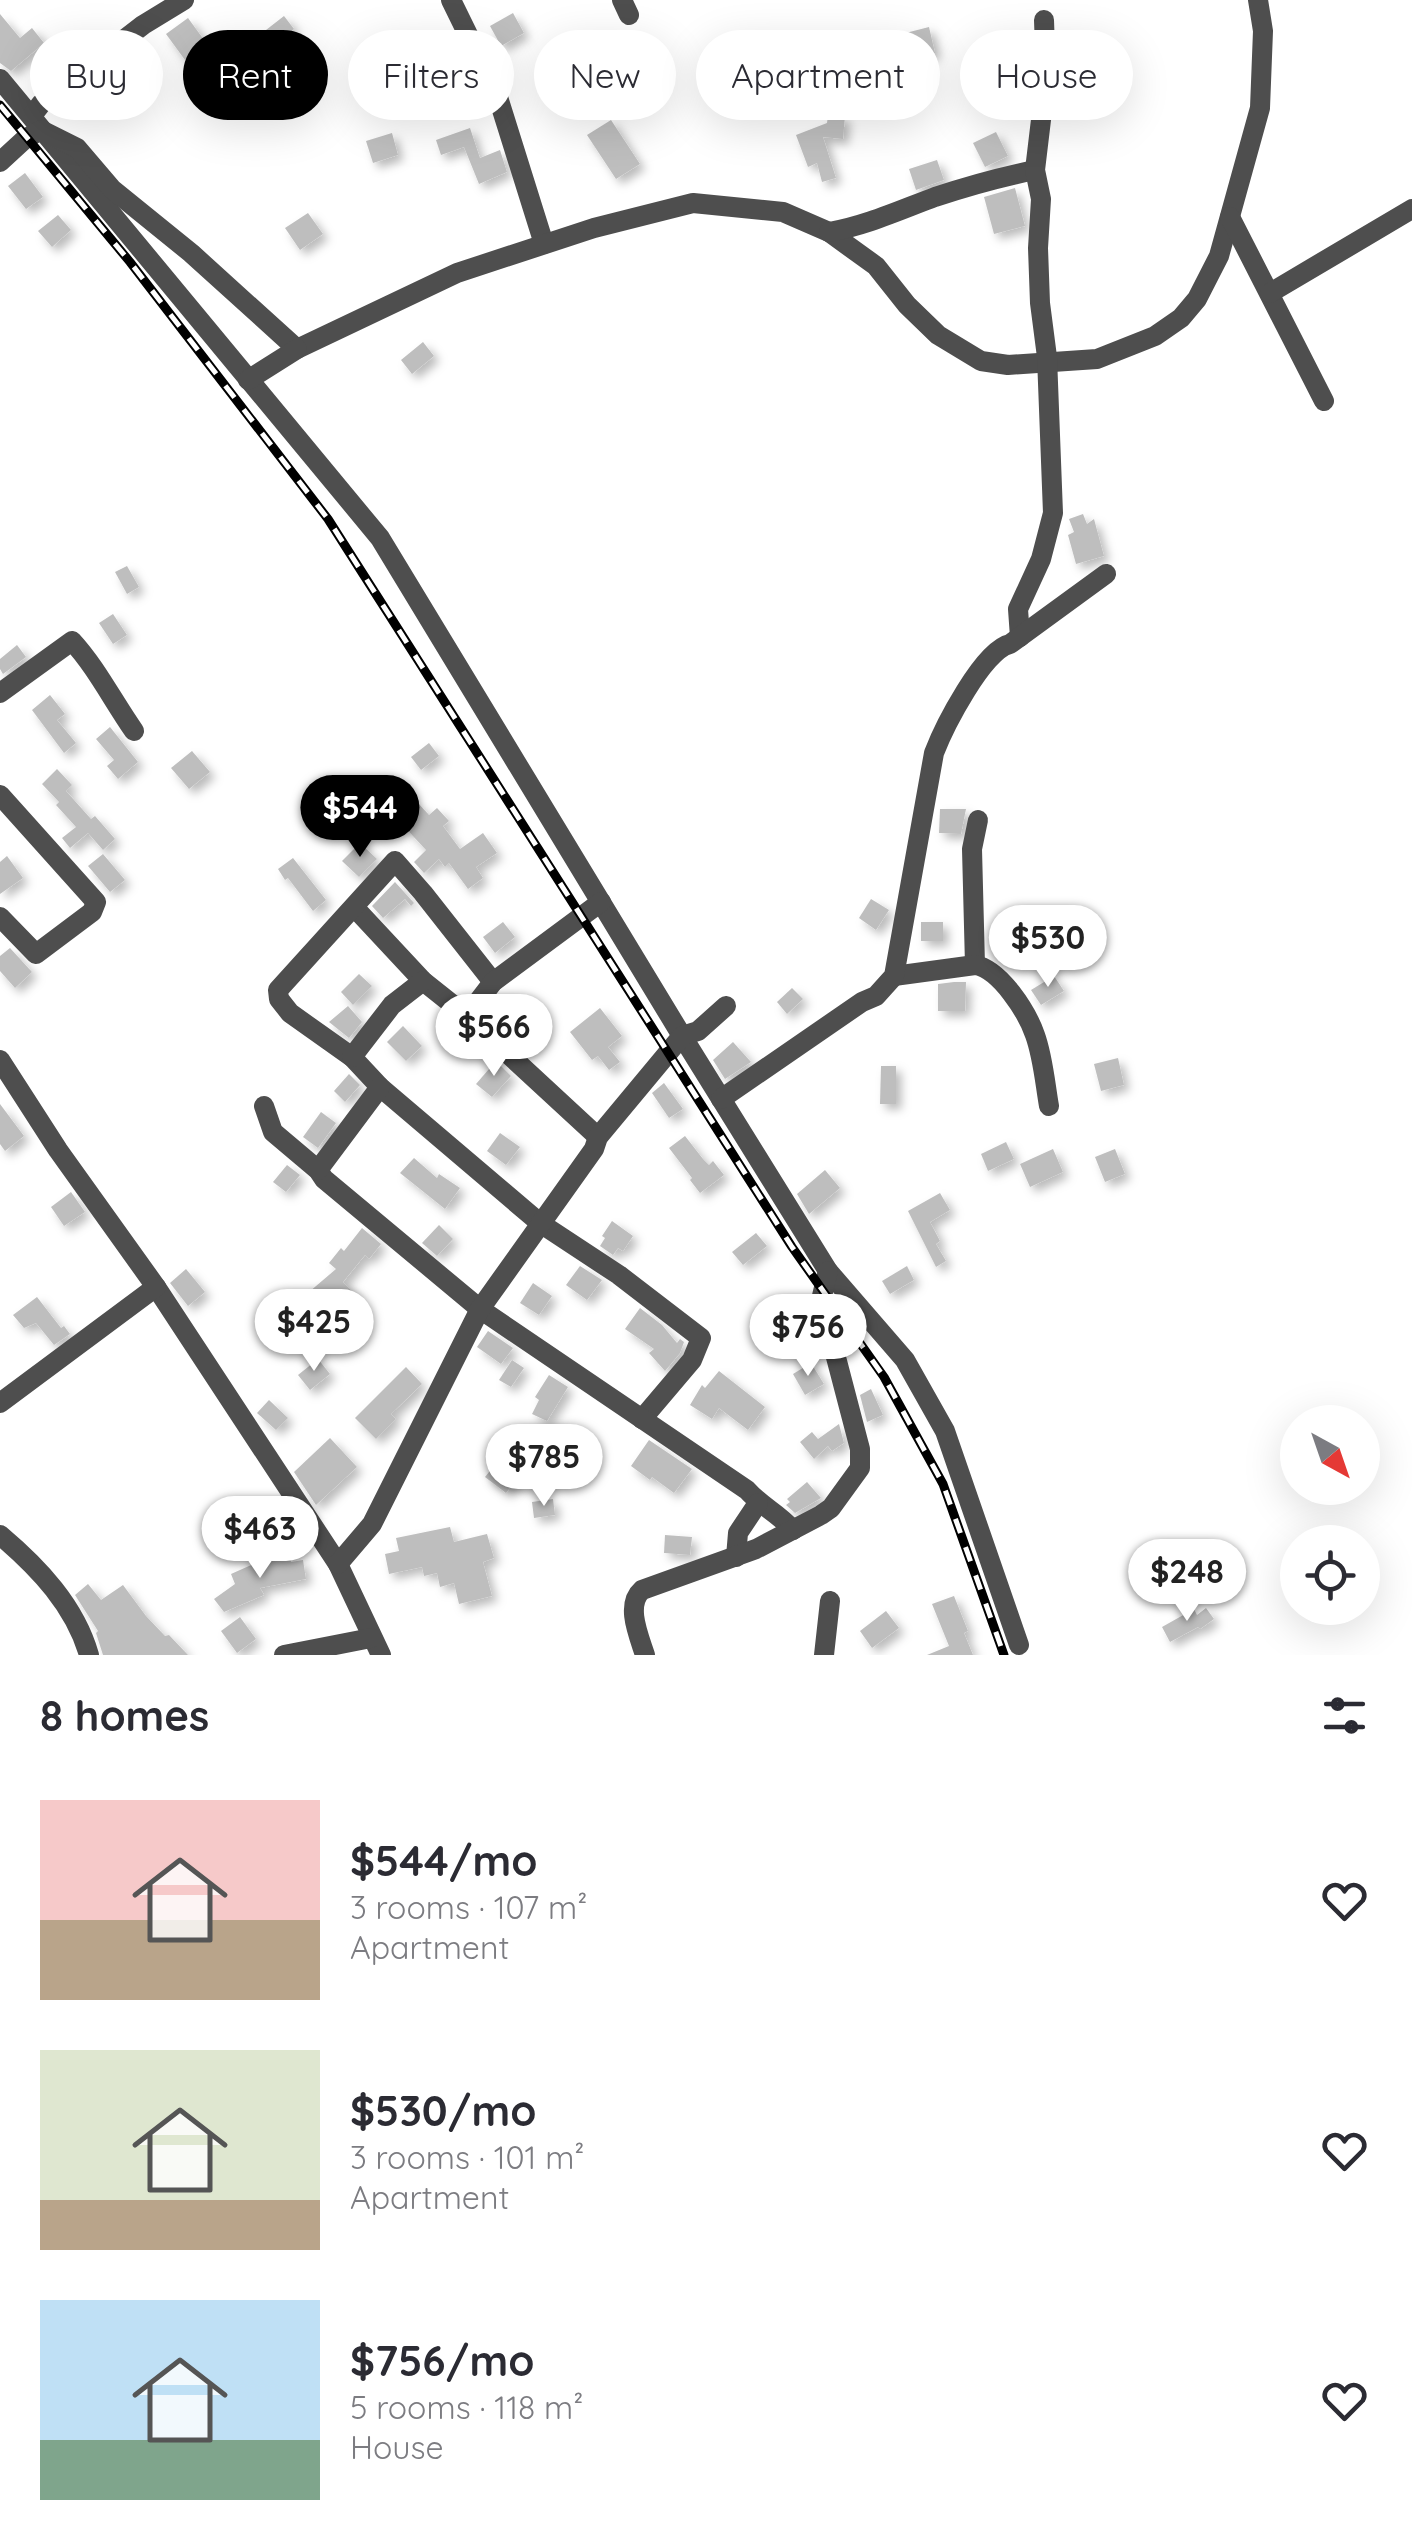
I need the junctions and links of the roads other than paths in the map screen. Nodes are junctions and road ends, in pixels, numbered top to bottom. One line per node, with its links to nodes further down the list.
1 (184, 0): 6 (street)
2 (451, 0): 13 (street)
3 (1258, 0): 10 (street)
4 (1044, 20): 8 (street)
5 (0, 80): 6 (street)
6 (38, 122): 7 (street); 11 (street); 14 (street)
7 (0, 162)
8 (1035, 170): 12 (street); 17 (street)
9 (1412, 209): 15 (street)
10 (1230, 217): 15 (street); 17 (street)
11 (150, 220): 14 (street); 16 (street)
12 (829, 232): 13 (street); 17 (street)
13 (544, 244): 16 (street)
14 (148, 258): 18 (street)
15 (1270, 293): 19 (street)
16 (297, 350): 18 (street)
17 (1047, 362): 21 (street)
18 (248, 380): 26 (street)
19 (1324, 401)
20 (1106, 574): 21 (street)
21 (1020, 636): 30 (street)
22 (0, 693): 23 (street)
23 (134, 731)
24 (0, 795): 28 (street)
25 (978, 820): 29 (street)
26 (600, 902): 32 (street); 35 (street)
27 (354, 907): 31 (street); 32 (street); 36 (street)
28 (4, 928)
29 (975, 965): 30 (street); 41 (street)
30 (894, 976): 39 (street)
31 (423, 981): 34 (street); 36 (street)
32 (493, 982): 34 (street)
33 (726, 1006): 35 (street)
34 (467, 1016): 42 (street)
35 (682, 1036): 39 (street); 42 (street)
36 (352, 1057): 38 (street)
37 (0, 1060): 46 (street)
38 (380, 1087): 43 (street); 44 (street)
39 (721, 1100): 45 (street)
40 (264, 1106): 43 (street)
41 (1049, 1106)
42 (598, 1138): 44 (street)
43 (318, 1170): 47 (street)
44 (540, 1223): 47 (street); 49 (street)
45 (828, 1271): 51 (street); 56 (street)
46 (156, 1287): 48 (street); 54 (street)
47 (480, 1308): 49 (street); 54 (street)
48 (0, 1403)
49 (642, 1419): 50 (street)
50 (758, 1504): 51 (street); 53 (street)
51 (793, 1530): 53 (street)
52 (0, 1535): 58 (street)
53 (736, 1556): 60 (street)
54 (338, 1564): 57 (street)
55 (830, 1601): 61 (street)
56 (1019, 1645)
57 (376, 1647): 59 (street)
58 (89, 1655)
59 (284, 1655)
60 (645, 1655)
61 (824, 1655)

